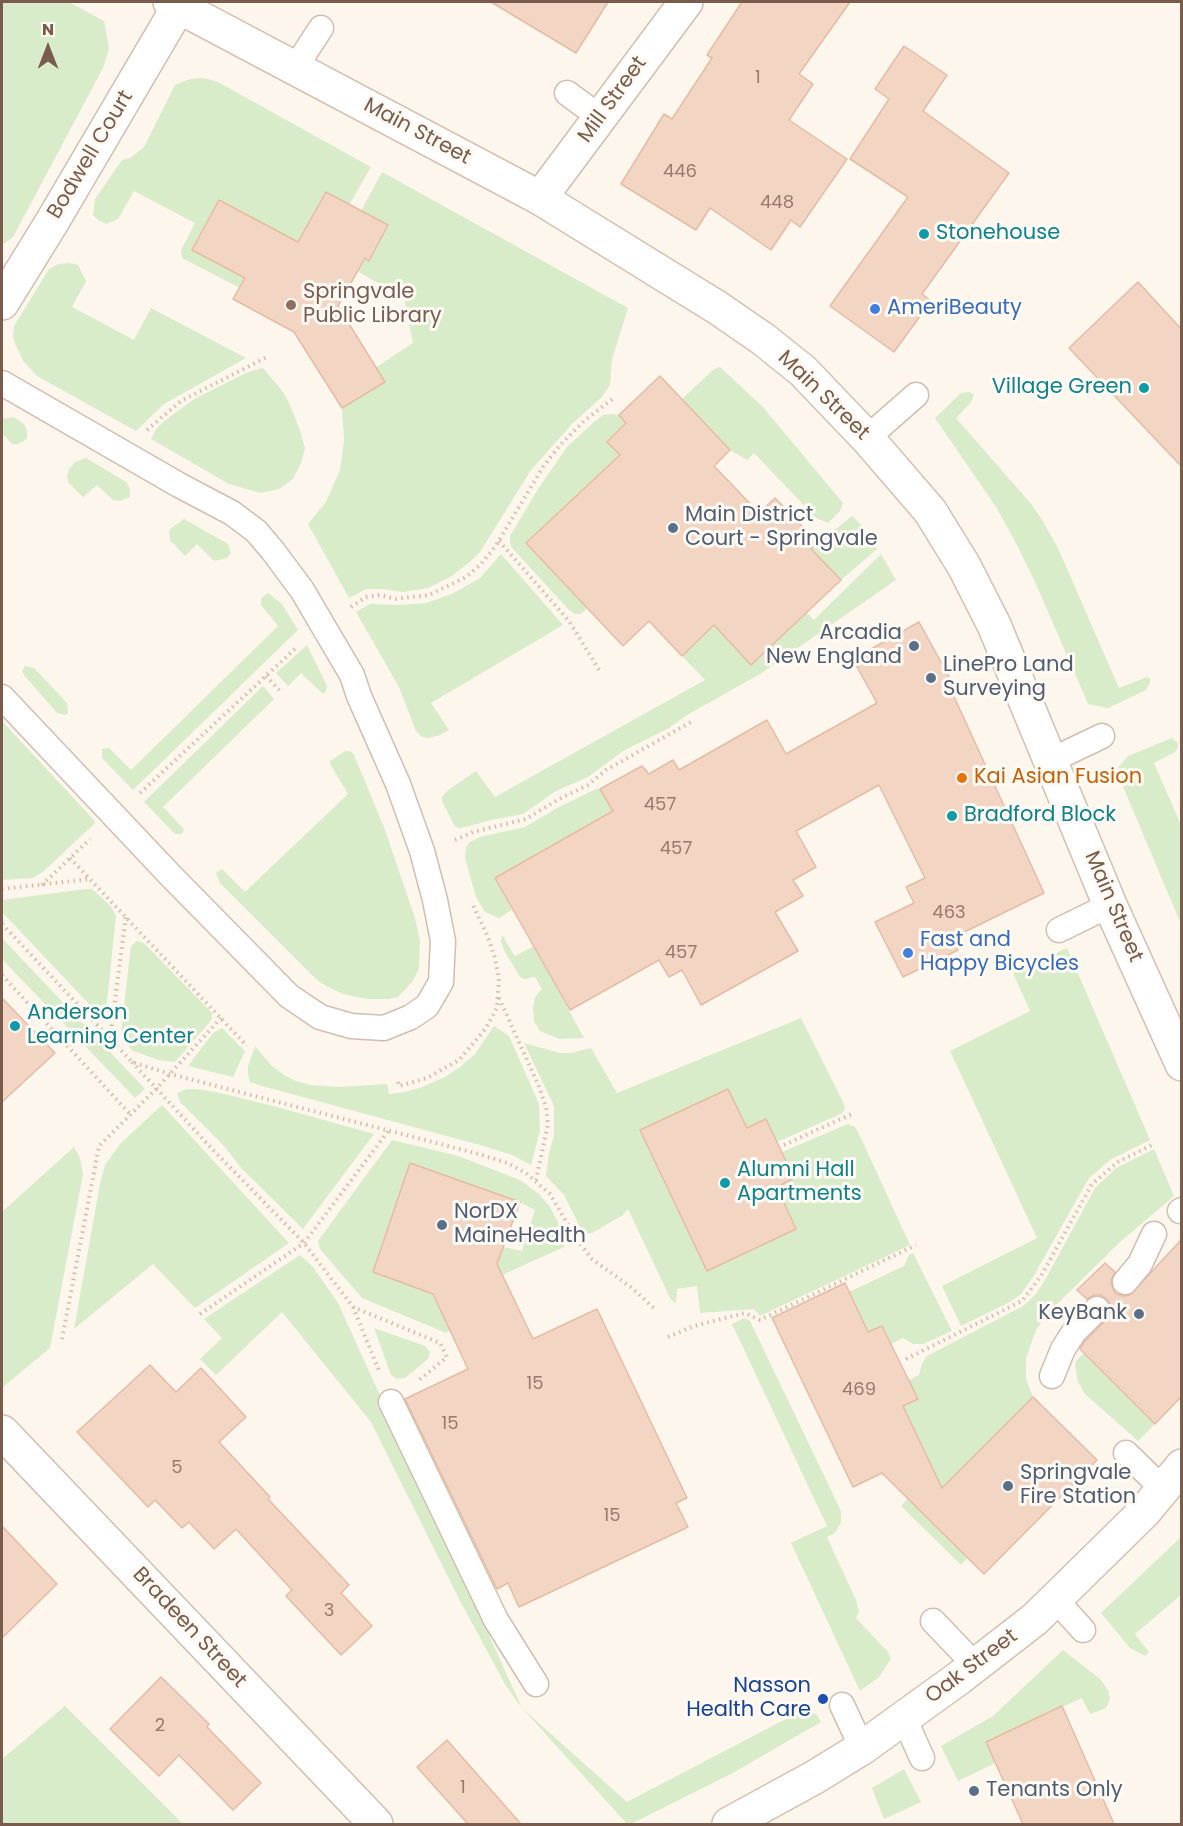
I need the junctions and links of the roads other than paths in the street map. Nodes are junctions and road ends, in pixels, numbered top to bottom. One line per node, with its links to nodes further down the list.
1 (686, 2): 6 (main road, Mill Street)
2 (174, 4): 4 (main road, Main Street); 8 (main road, Bodwell Court)
3 (321, 28): 4 (lane)
4 (296, 68): 7 (main road, Main Street)
5 (567, 93): 6 (lane)
6 (601, 117): 7 (main road, Mill Street)
7 (540, 198): 11 (main road, Main Street)
8 (2, 303)
9 (2, 383): 12 (lane)
10 (916, 395): 11 (lane)
11 (867, 438): 14 (main road, Main Street)
12 (2, 697)
13 (1102, 736): 14 (lane)
14 (1052, 760): 15 (main road, Main Street)
15 (1110, 905): 16 (lane); 17 (main road, Main Street)
16 (1059, 930)
17 (1182, 1064)
18 (1154, 1234): 19 (lane)
19 (1125, 1282)
20 (1097, 1309): 21 (lane)
21 (1052, 1376)
22 (391, 1402): 30 (lane)
23 (2, 1432): 35 (main road, Bradeen Street)
24 (1126, 1454): 25 (lane)
25 (1167, 1490): 26 (main road, Oak Street)
26 (1054, 1599): 28 (lane); 29 (main road, Oak Street)
27 (933, 1621): 29 (lane)
28 (1083, 1630)
29 (975, 1666): 32 (main road, Oak Street)
30 (536, 1684)
31 (842, 1705): 33 (lane)
32 (904, 1718): 33 (main road, Oak Street); 34 (lane)
33 (862, 1748): 36 (main road, Oak Street)
34 (922, 1758)
35 (376, 1824)
36 (729, 1824)

